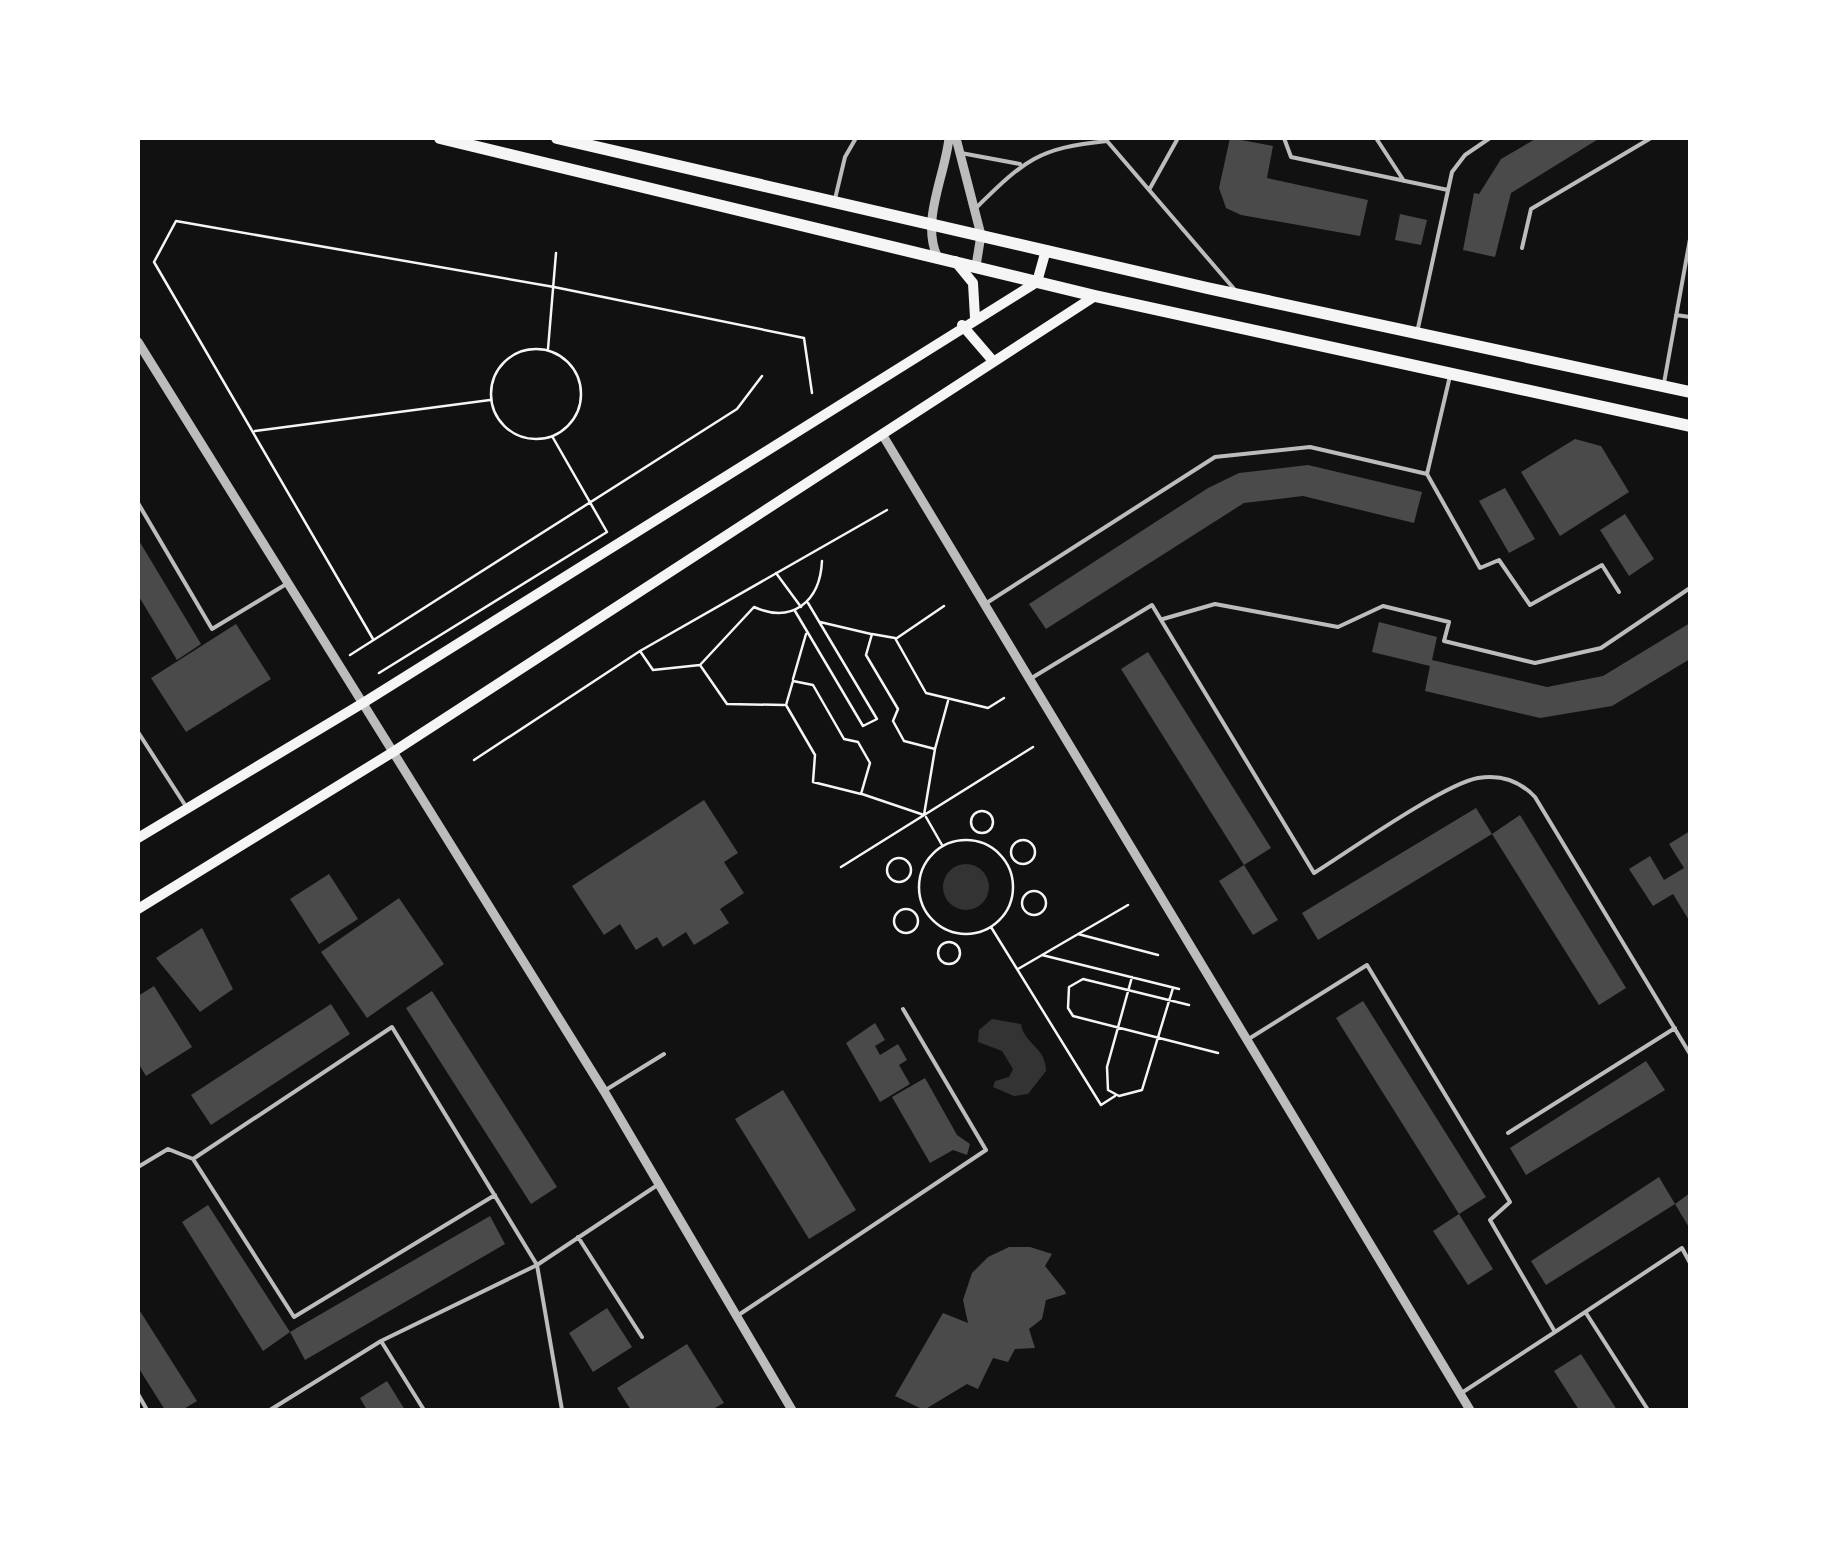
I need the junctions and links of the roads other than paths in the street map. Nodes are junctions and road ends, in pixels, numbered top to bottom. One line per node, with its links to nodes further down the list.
1 (440, 138): 22 (highway)
2 (557, 138): 15 (highway)
3 (856, 138): 15 (lane)
4 (953, 138): 10 (street); 17 (street)
5 (1178, 138): 13 (lane)
6 (1284, 138): 12 (lane)
7 (1376, 138): 12 (lane)
8 (1490, 138): 14 (lane)
9 (1651, 138): 20 (lane)
10 (960, 152): 11 (lane); 16 (street)
11 (1020, 164): 13 (lane); 16 (lane)
12 (1404, 181): 14 (lane)
13 (1149, 190): 26 (lane)
14 (1448, 190): 32 (lane)
15 (834, 203): 17 (highway)
16 (976, 207): 18 (street)
17 (930, 224): 18 (highway); 22 (street)
18 (981, 235): 21 (highway); 24 (street)
19 (1690, 240): 28 (lane)
20 (1522, 248)
21 (1046, 250): 25 (main road); 26 (highway)
22 (937, 256): 23 (highway)
23 (955, 260): 24 (highway); 29 (main road)
24 (976, 266): 25 (highway)
25 (1038, 282): 27 (highway); 29 (main road)
26 (1238, 294): 32 (highway)
27 (1095, 296): 34 (main road); 35 (highway)
28 (1676, 315): 30 (lane); 36 (lane)
29 (975, 318): 31 (main road)
30 (1690, 318)
31 (962, 326): 34 (main road); 48 (main road)
32 (1416, 333): 36 (highway)
33 (138, 342): 42 (street)
34 (994, 361): 39 (main road)
35 (1450, 376): 38 (highway); 40 (lane)
36 (1663, 388): 37 (highway)
37 (1690, 392)
38 (1690, 426)
39 (882, 434): 45 (street); 50 (main road)
40 (1427, 474): 44 (lane); 45 (lane)
41 (138, 503): 42 (lane)
42 (289, 583): 48 (street)
43 (1690, 588): 46 (lane)
44 (1619, 592)
45 (985, 604): 47 (street)
46 (1161, 620): 47 (lane); 55 (lane)
47 (1030, 680): 56 (street)
48 (364, 703): 50 (street); 51 (main road)
49 (138, 732): 51 (lane)
50 (393, 752): 53 (main road); 59 (street)
51 (187, 808): 52 (main road)
52 (138, 838)
53 (138, 910)
54 (902, 1008): 69 (lane)
55 (1675, 1028): 58 (lane); 60 (lane)
56 (1247, 1040): 70 (lane); 74 (street)
57 (664, 1054): 59 (lane)
58 (1690, 1054)
59 (604, 1091): 63 (street)
60 (1508, 1133)
61 (192, 1159): 62 (lane); 64 (lane); 64 (lane)
62 (138, 1167)
63 (660, 1183): 65 (lane); 69 (street)
64 (494, 1195): 67 (lane)
65 (578, 1237): 67 (lane); 71 (lane)
66 (1690, 1262): 68 (lane)
67 (537, 1265): 72 (lane); 78 (lane)
68 (1585, 1311): 70 (lane); 81 (lane)
69 (736, 1316): 79 (street)
70 (1555, 1332): 74 (lane)
71 (642, 1337)
72 (381, 1341): 76 (lane); 77 (lane)
73 (138, 1394): 75 (lane)
74 (1460, 1394): 80 (street)
75 (147, 1410)
76 (270, 1410)
77 (424, 1410)
78 (562, 1410)
79 (792, 1410)
80 (1470, 1410)
81 (1648, 1410)

